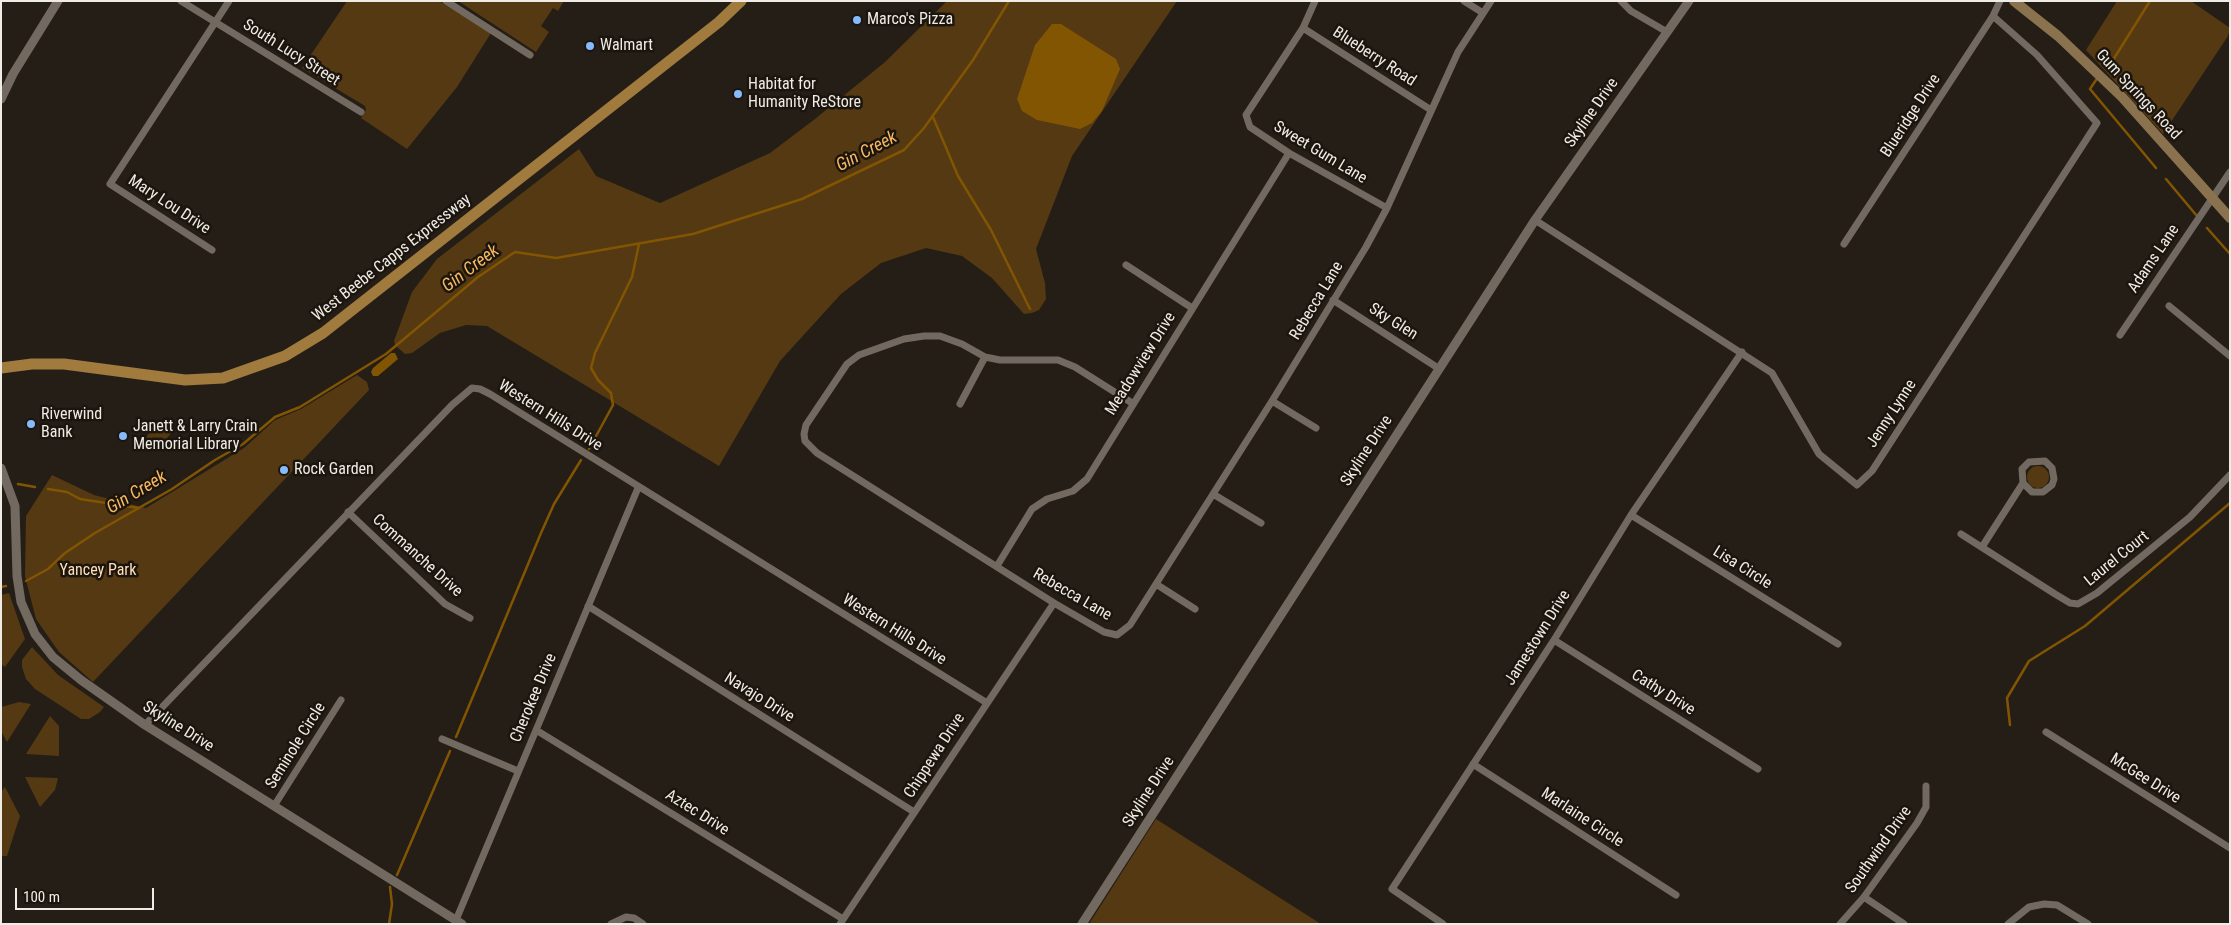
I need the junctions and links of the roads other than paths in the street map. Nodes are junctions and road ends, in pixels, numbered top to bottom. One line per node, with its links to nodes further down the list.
1 (58, 1): 19 (street)
2 (181, 1): 15 (street, South Lucy Street)
3 (229, 1): 15 (street)
4 (446, 1): 18 (street)
5 (741, 1): 39 (main road, West Beebe Capps Expressway)
6 (1315, 1): 16 (street)
7 (1464, 1): 13 (street)
8 (1491, 1): 13 (street, Rebecca Lane)
9 (1621, 1): 17 (street)
10 (1688, 1): 17 (street, Skyline Drive)
11 (2000, 1): 14 (street, Blueridge Drive)
12 (2014, 1): 24 (main road, Gum Springs Road)
13 (1483, 13): 20 (street, Rebecca Lane)
14 (1993, 16): 28 (street, Blueridge Drive); 35 (street, Jenny Lynne)
15 (216, 22): 21 (street, South Lucy Street); 29 (street, Mary Lou Drive)
16 (1303, 28): 20 (street, Blueberry Road); 22 (street, Sweet Gum Lane)
17 (1667, 32): 27 (street, Skyline Drive)
18 (530, 54)
19 (1, 98)
20 (1431, 110): 25 (street, Rebecca Lane)
21 (361, 112)
22 (1288, 153): 25 (street, Sweet Gum Lane); 33 (street, Meadowview Drive)
23 (2230, 172): 24 (street, Adams Lane)
24 (2212, 198): 26 (main road, Gum Springs Road); 34 (street, Adams Lane)
25 (1387, 208): 31 (street, Rebecca Lane)
26 (2230, 218)
27 (1535, 220): 35 (street, Jenny Lynne); 38 (street, Skyline Drive)
28 (1844, 244)
29 (212, 250)
30 (1126, 264): 33 (street)
31 (1333, 300): 38 (street, Sky Glen); 40 (street, Rebecca Lane)
32 (2169, 306): 37 (street)
33 (1192, 308): 41 (street, Meadowview Drive)
34 (2120, 335)
35 (1742, 352): 50 (street, Jamestown Drive)
36 (985, 356): 41 (street, Rebecca Lane); 42 (street); 54 (street, Rebecca Lane)
37 (2230, 356)
38 (1438, 368): 81 (street, Skyline Drive)
39 (3, 369)
40 (1272, 401): 43 (street); 48 (street, Rebecca Lane)
41 (1132, 403): 54 (street, Meadowview Drive)
42 (960, 404)
43 (1316, 428)
44 (1, 468): 64 (street, Skyline Drive)
45 (2230, 475): 53 (street, Laurel Court)
46 (2023, 483): 46 (street); 53 (street)
47 (638, 488): 49 (street, Western Hills Drive); 57 (street, Cherokee Drive); 63 (street, Western Hills Drive)
48 (1213, 494): 51 (street); 55 (street, Rebecca Lane)
49 (348, 512): 59 (street, Commanche Drive); 64 (street, Western Hills Drive)
50 (1631, 515): 60 (street, Jamestown Drive); 61 (street, Lisa Circle)
51 (1260, 522)
52 (1961, 534): 53 (street, Laurel Court)
53 (1982, 547)
54 (997, 566): 56 (street, Rebecca Lane)
55 (1156, 584): 56 (street, Rebecca Lane); 58 (street)
56 (1054, 603): 63 (street, Chippewa Drive)
57 (588, 606): 65 (street, Cherokee Drive); 73 (street, Navajo Drive)
58 (1195, 609)
59 (470, 618)
60 (1554, 640): 68 (street, Jamestown Drive); 69 (street, Cathy Drive)
61 (1838, 644)
62 (341, 700): 72 (street, Seminole Circle)
63 (987, 703): 73 (street, Chippewa Drive)
64 (145, 725): 72 (street, Skyline Drive)
65 (536, 730): 70 (street, Cherokee Drive); 78 (street, Aztec Drive)
66 (2046, 732): 74 (street, McGee Drive)
67 (442, 739): 70 (street)
68 (1473, 764): 75 (street, Marlaine Circle); 82 (street, Jamestown Drive)
69 (1758, 769)
70 (518, 771): 77 (street, Cherokee Drive)
71 (1926, 786): 76 (street, Southwind Drive)
72 (274, 806): 77 (street, Skyline Drive)
73 (914, 812): 78 (street, Chippewa Drive)
74 (2230, 848)
75 (1676, 895)
76 (1864, 897): 83 (street, Southwind Drive); 84 (street)
77 (458, 922)
78 (842, 922)
79 (611, 924): 80 (street)
80 (643, 924)
81 (1082, 924)
82 (1443, 924)
83 (1840, 924)
84 (1904, 924)
85 (2008, 924): 86 (street)
86 (2088, 924)

